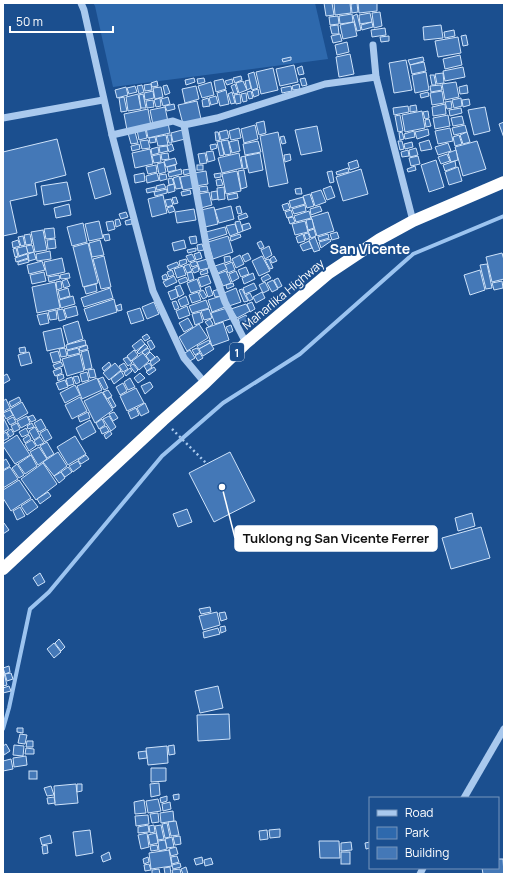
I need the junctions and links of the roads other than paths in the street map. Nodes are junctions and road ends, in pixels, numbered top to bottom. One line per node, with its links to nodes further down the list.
1 (81, 3): 4 (street)
2 (373, 45): 3 (street)
3 (376, 77): 6 (street); 9 (street)
4 (103, 100): 5 (street); 7 (street)
5 (3, 118)
6 (184, 125): 7 (street); 10 (street)
7 (112, 135): 11 (street)
8 (504, 182): 9 (highway, Maharlika Highway / 1)
9 (413, 221): 10 (highway, Maharlika Highway / 1)
10 (246, 343): 11 (highway, Maharlika Highway / 1)
11 (205, 383): 12 (highway, Maharlika Highway / 1)
12 (3, 569)
13 (504, 729): 14 (street)
14 (465, 797)

